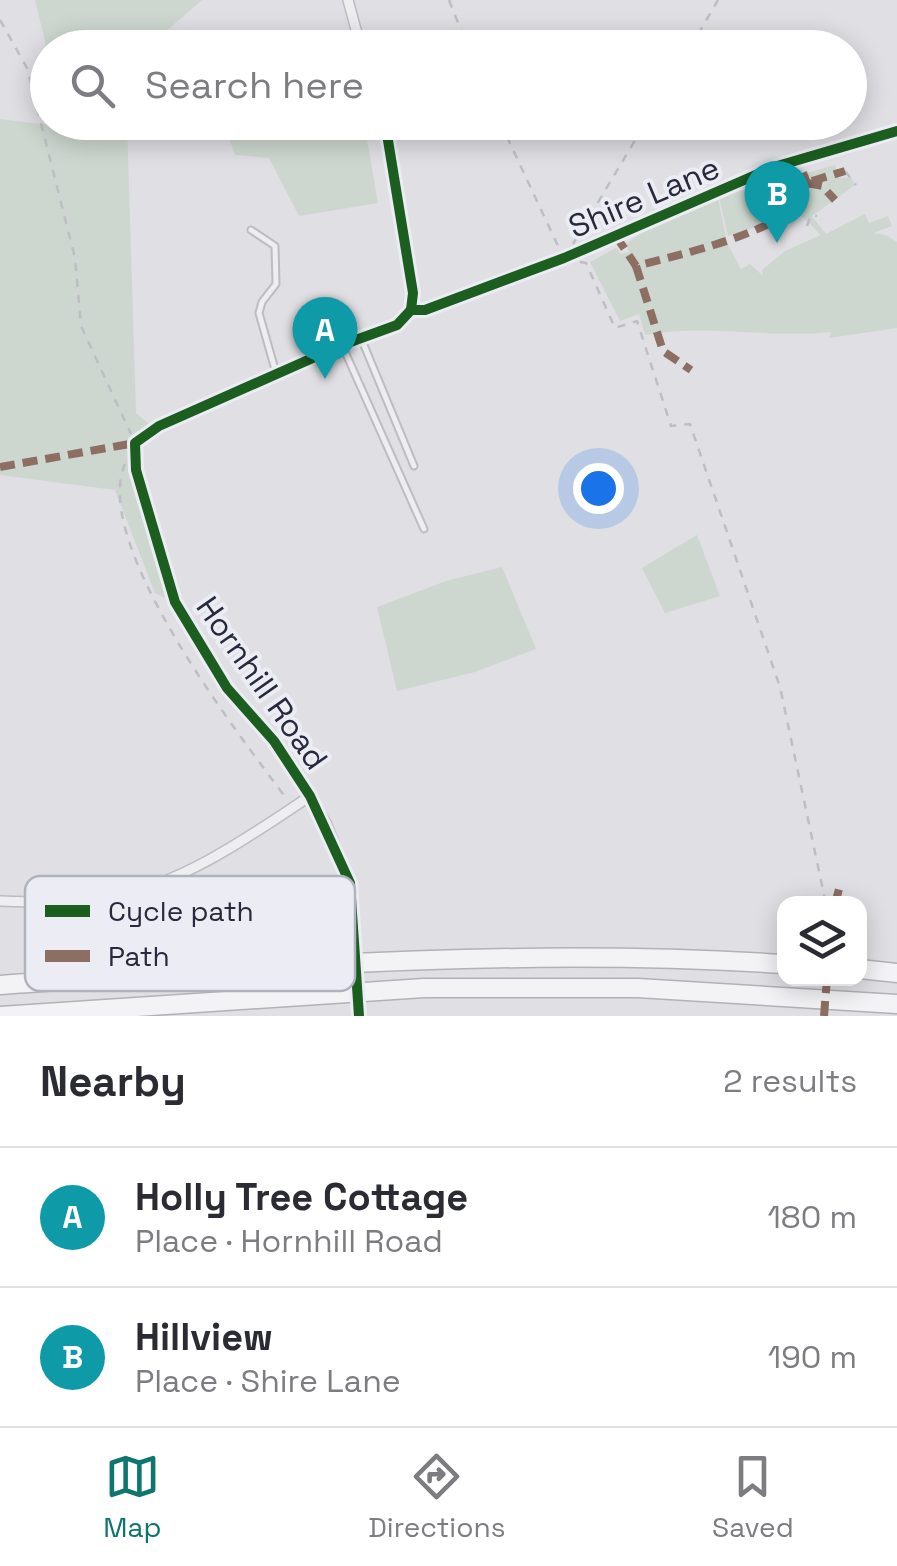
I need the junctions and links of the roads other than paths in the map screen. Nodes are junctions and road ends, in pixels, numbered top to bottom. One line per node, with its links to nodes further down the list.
1 (348, 0): 2 (street)
2 (356, 30)
3 (897, 131): 6 (street, Shire Lane)
4 (388, 140): 8 (street)
5 (866, 140): 8 (street, Shire Lane)
6 (867, 140)
7 (251, 230): 11 (lane)
8 (411, 310): 9 (street)
9 (361, 338): 10 (street); 12 (lane)
10 (342, 345): 11 (street); 13 (lane)
11 (276, 376): 14 (street, Hornhill Road)
12 (414, 466)
13 (424, 529)
14 (310, 796): 15 (street); 16 (street, Hornhill Road, bridge)
15 (174, 876)
16 (346, 876)
17 (25, 901): 18 (street)
18 (0, 902)
19 (355, 937): 29 (street, Hornhill Road, bridge)
20 (355, 962): 21 (highway)
21 (777, 964)
22 (867, 970): 23 (highway)
23 (897, 974)
24 (25, 983): 25 (highway)
25 (0, 985)
26 (347, 991): 30 (highway)
27 (355, 991): 28 (highway)
28 (897, 1004)
29 (359, 1014)
30 (0, 1016)

